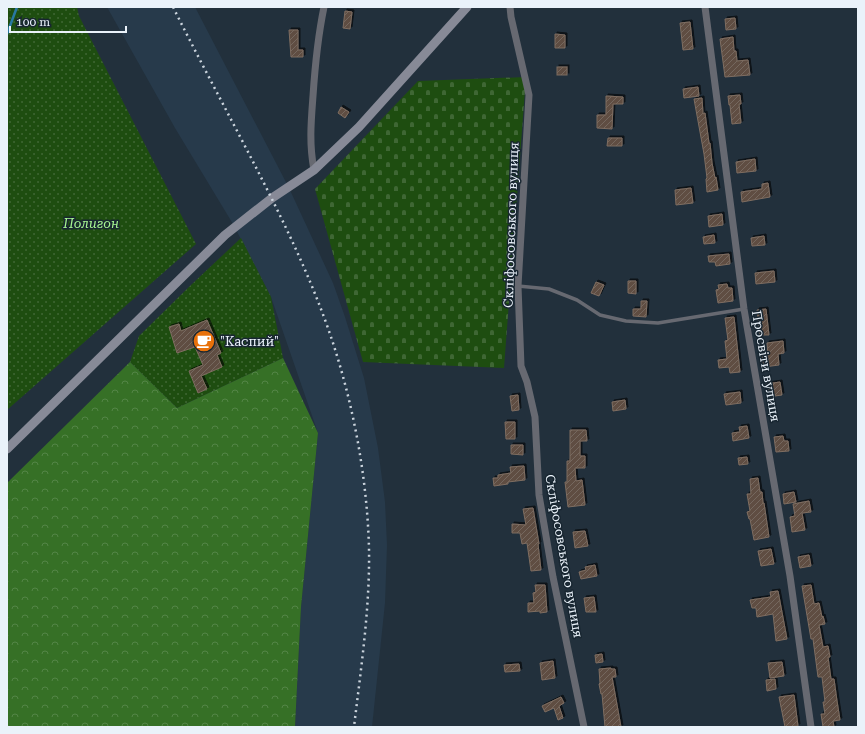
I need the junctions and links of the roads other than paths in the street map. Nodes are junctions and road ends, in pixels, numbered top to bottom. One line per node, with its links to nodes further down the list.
1 (324, 7): 5 (street)
2 (467, 7): 5 (main road)
3 (510, 7): 6 (street, Скліфосовського вулиця)
4 (705, 7): 7 (street, Просвіти вулиця)
5 (314, 170): 8 (main road)
6 (518, 286): 7 (lane); 9 (street, Скліфосовського вулиця)
7 (744, 309): 10 (street, Просвіти вулиця)
8 (7, 450)
9 (584, 727)
10 (811, 727)

